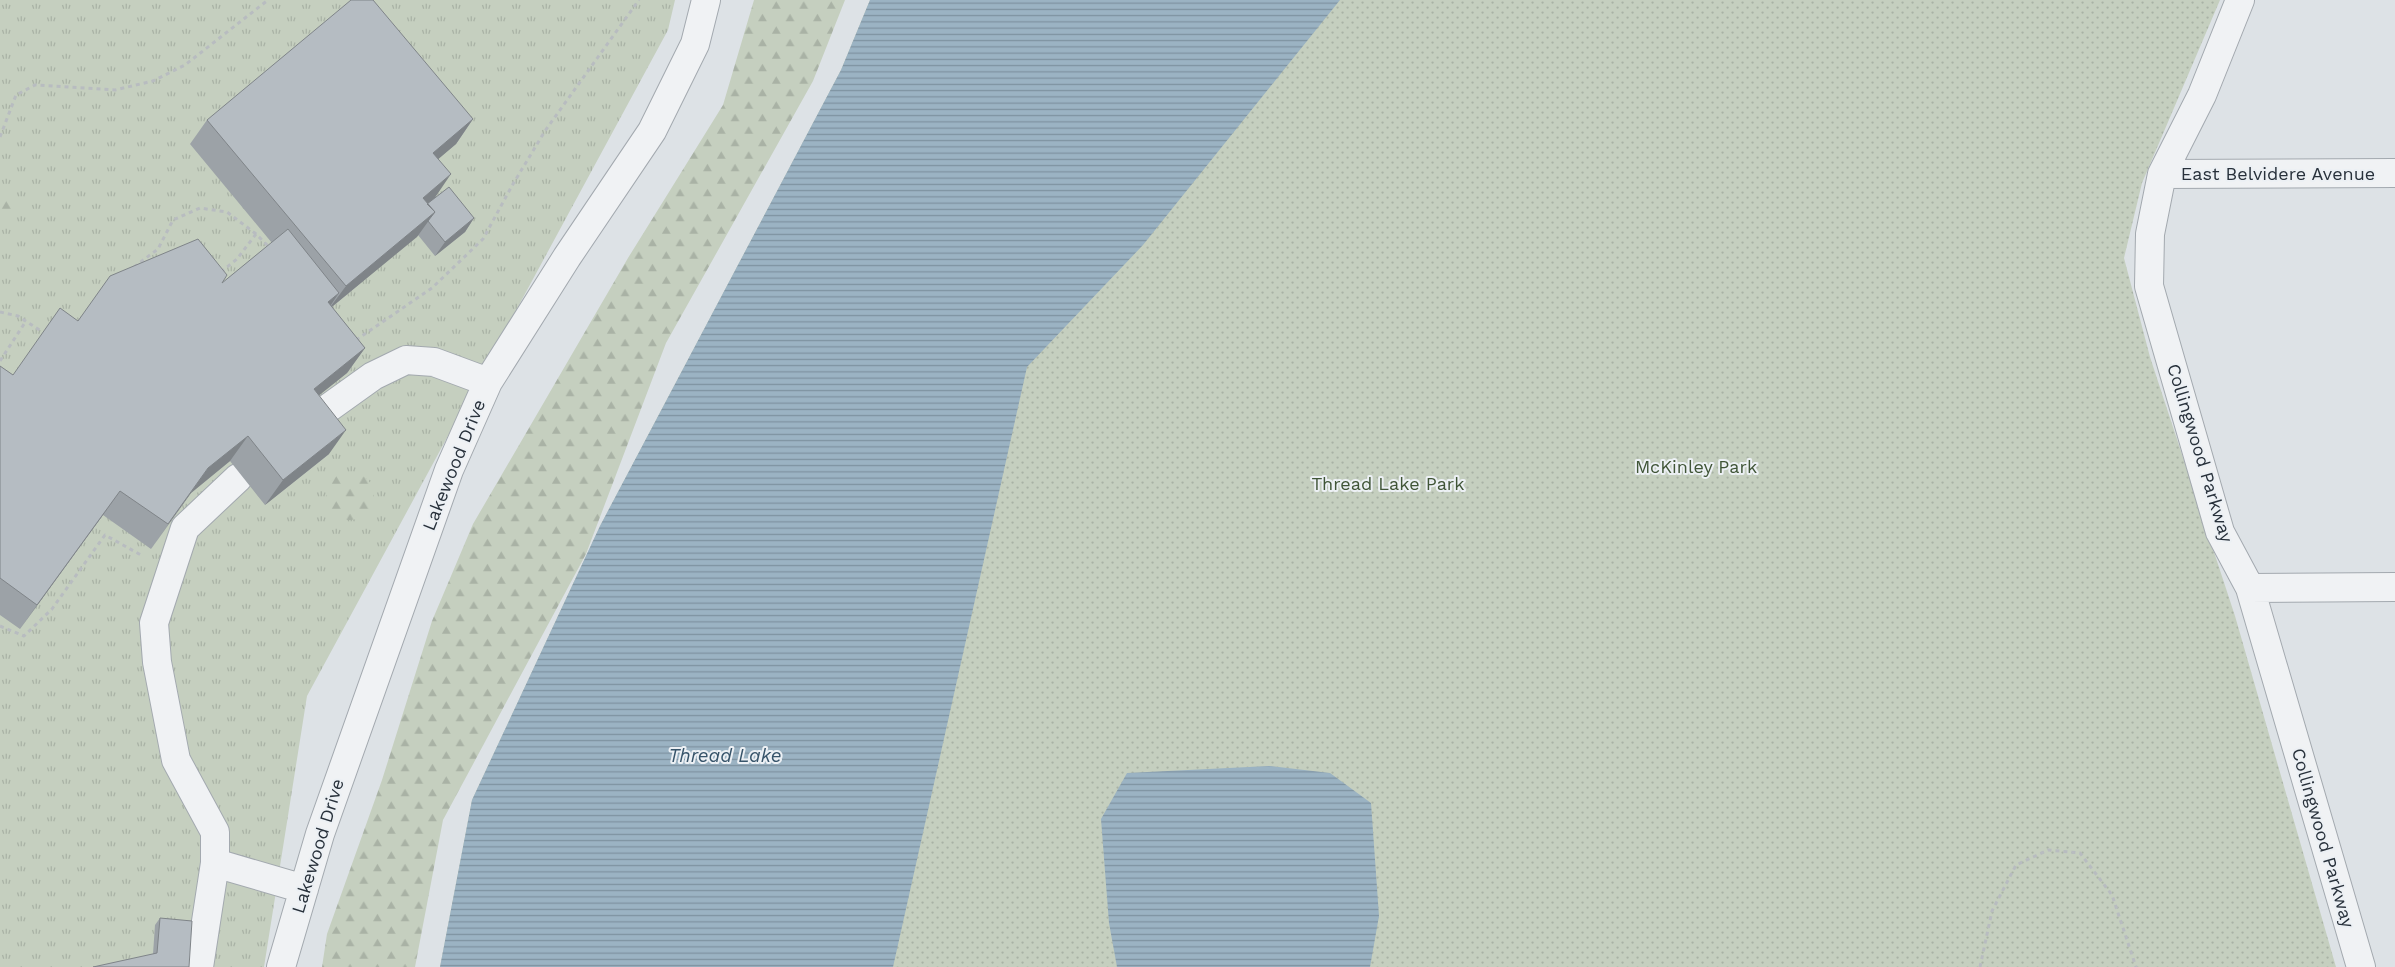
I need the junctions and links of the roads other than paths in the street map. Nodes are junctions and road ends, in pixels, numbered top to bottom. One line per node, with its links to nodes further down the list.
1 (706, 0): 5 (street, Lakewood Drive)
2 (2240, 0): 4 (street, Collingwood Parkway)
3 (2395, 173): 4 (street, East Belvidere Avenue)
4 (2162, 174): 9 (street, Collingwood Parkway)
5 (488, 382): 6 (street); 11 (street, Lakewood Drive)
6 (297, 430)
7 (238, 478): 10 (street)
8 (2395, 587): 9 (street)
9 (2250, 588): 14 (street, Collingwood Parkway)
10 (215, 863): 11 (street); 12 (street)
11 (304, 889): 13 (street, Lakewood Drive)
12 (199, 967)
13 (281, 967)
14 (2361, 967)

